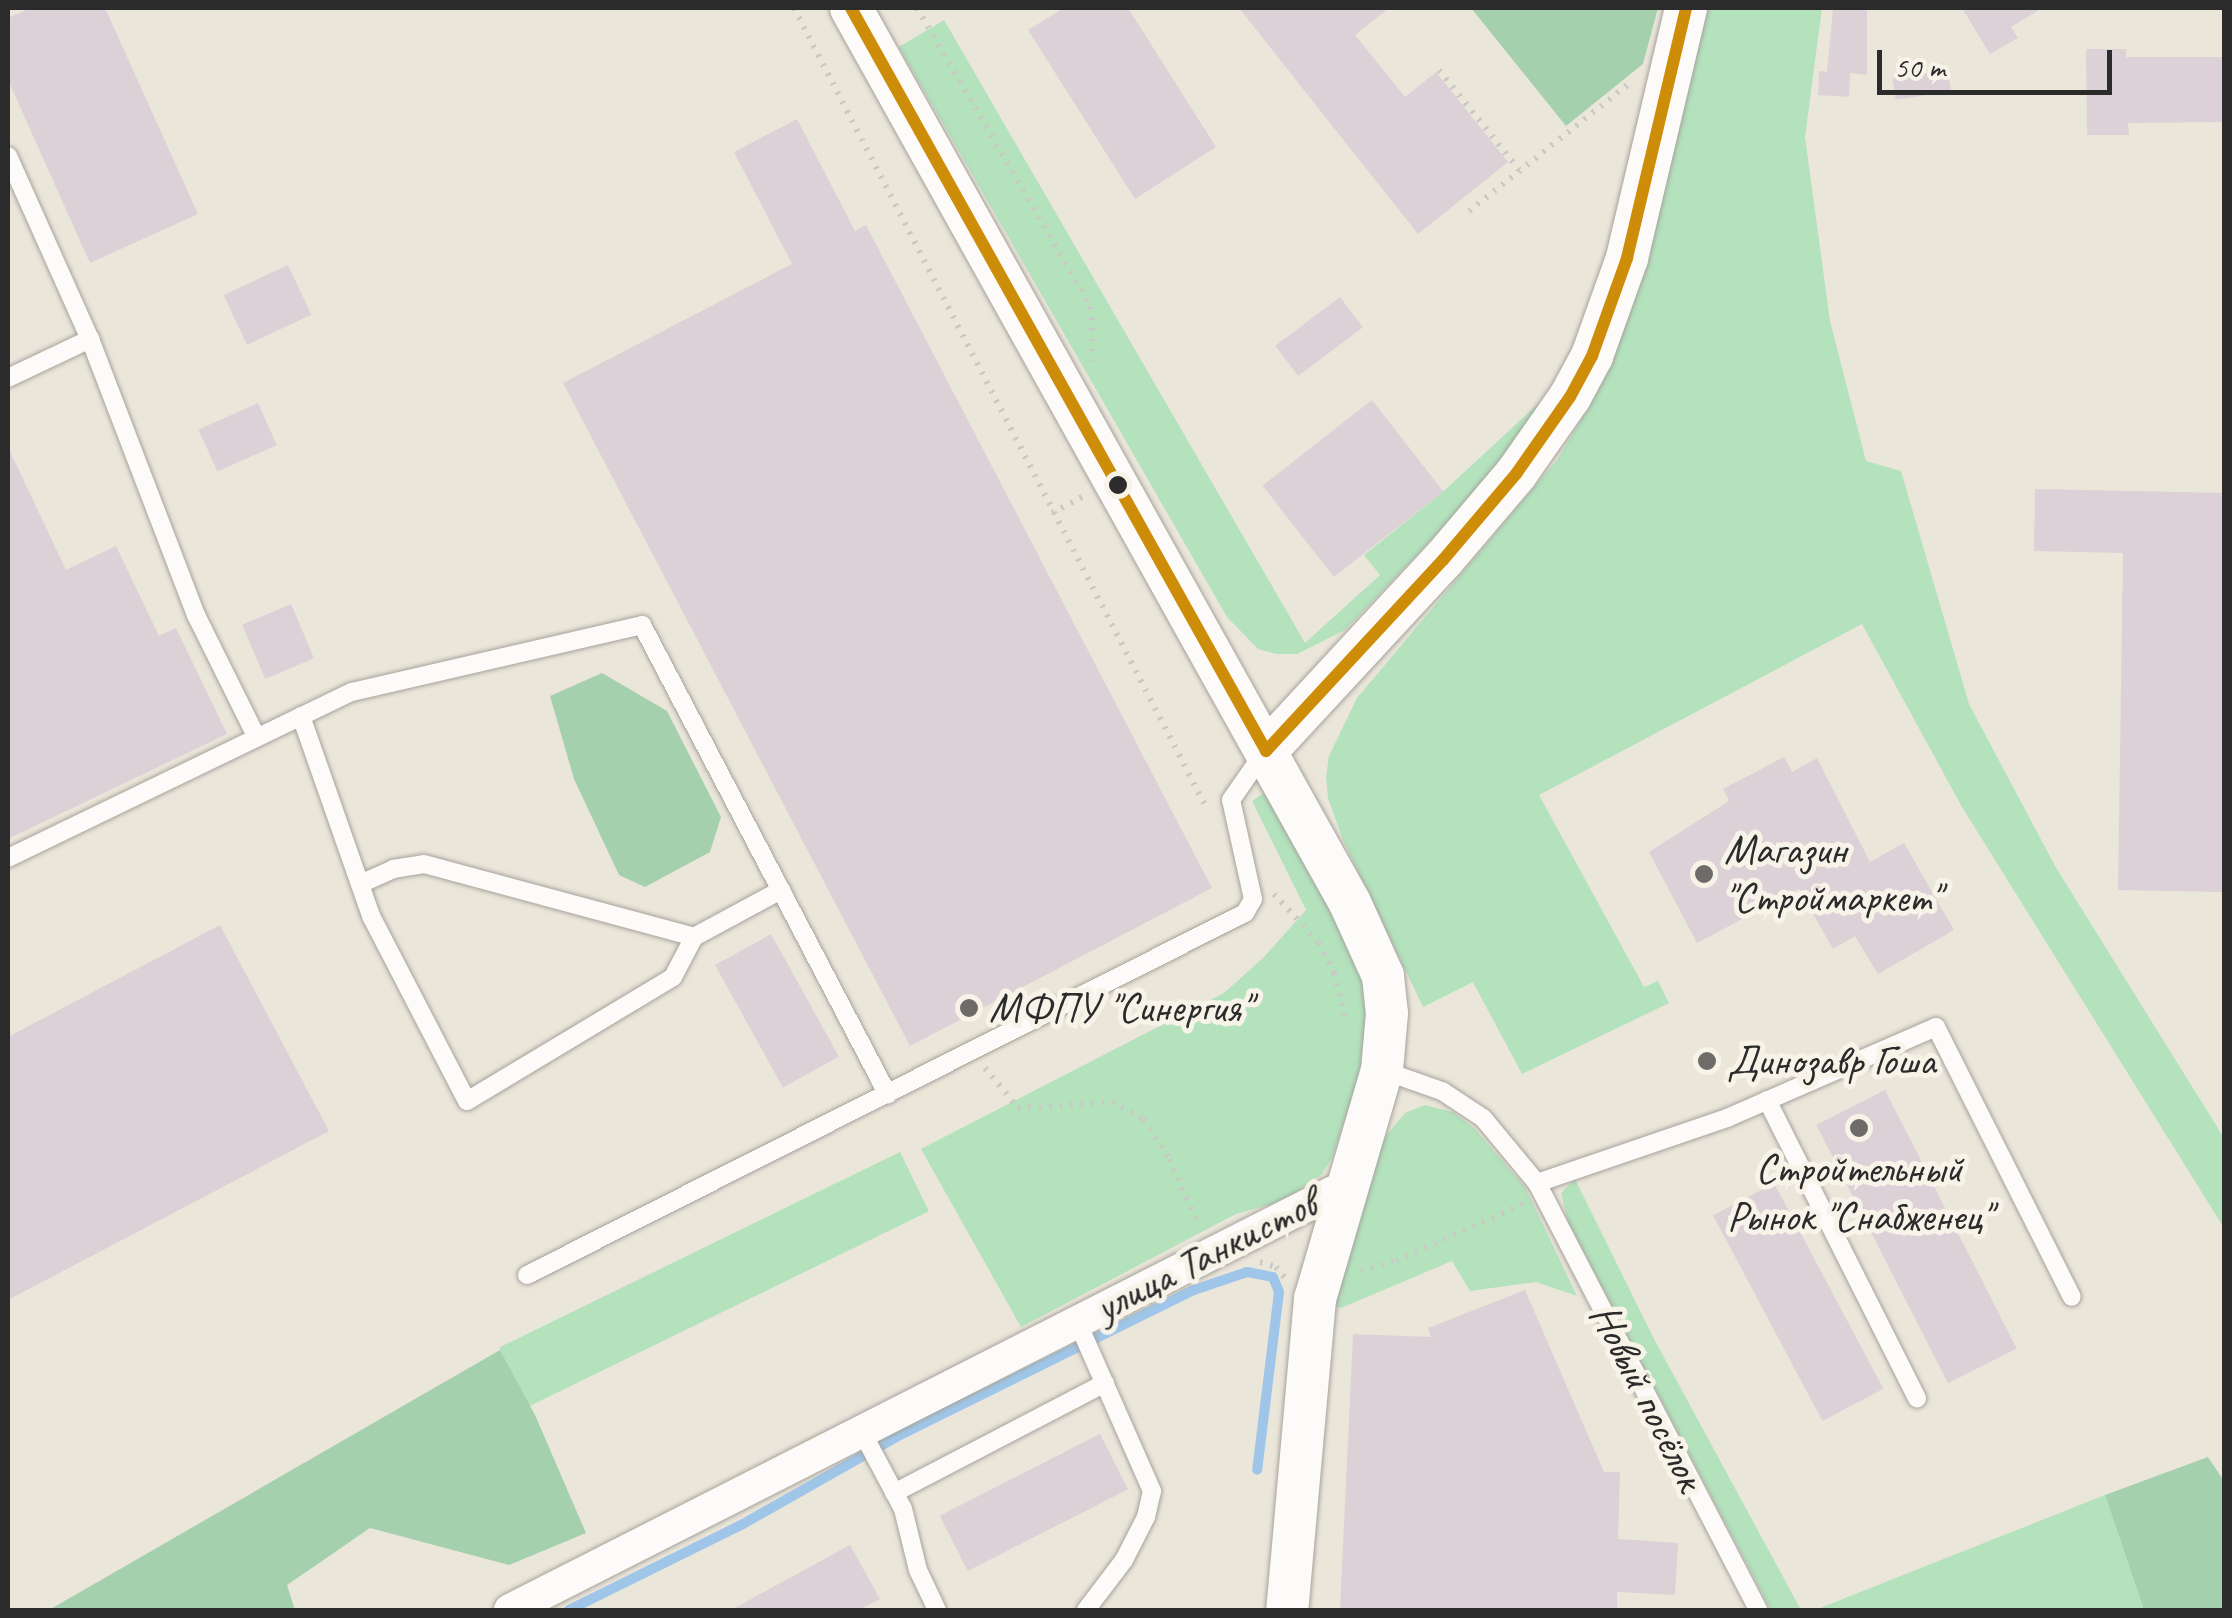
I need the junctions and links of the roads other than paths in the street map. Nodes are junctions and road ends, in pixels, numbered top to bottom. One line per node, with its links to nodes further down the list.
1 (851, 8): 8 (street, улица Танкистов)
2 (1686, 8): 8 (street)
3 (8, 156): 4 (lane)
4 (90, 338): 5 (lane); 7 (lane)
5 (8, 378)
6 (301, 716): 7 (lane); 10 (lane); 11 (lane)
7 (256, 736): 9 (lane)
8 (1266, 751): 13 (street, улица Танкистов); 14 (lane)
9 (8, 858)
10 (360, 884): 12 (lane); 12 (lane)
11 (781, 890): 12 (lane); 14 (lane)
12 (694, 936)
13 (1382, 1070): 16 (lane, Новый посёлок); 17 (street, улица Танкистов)
14 (888, 1095): 18 (lane)
15 (1767, 1100): 16 (lane); 19 (lane); 22 (lane)
16 (1537, 1183): 29 (lane, Новый посёлок)
17 (1345, 1186): 20 (street, улица Танкистов); 28 (street)
18 (527, 1275)
19 (2072, 1297)
20 (1077, 1321): 21 (lane); 23 (street, улица Танкистов)
21 (1106, 1383): 24 (lane); 27 (lane)
22 (1917, 1398)
23 (862, 1430): 24 (lane); 25 (street, улица Танкистов)
24 (894, 1493): 26 (lane)
25 (510, 1610)
26 (938, 1610)
27 (1086, 1610)
28 (1288, 1610)
29 (1758, 1610)

